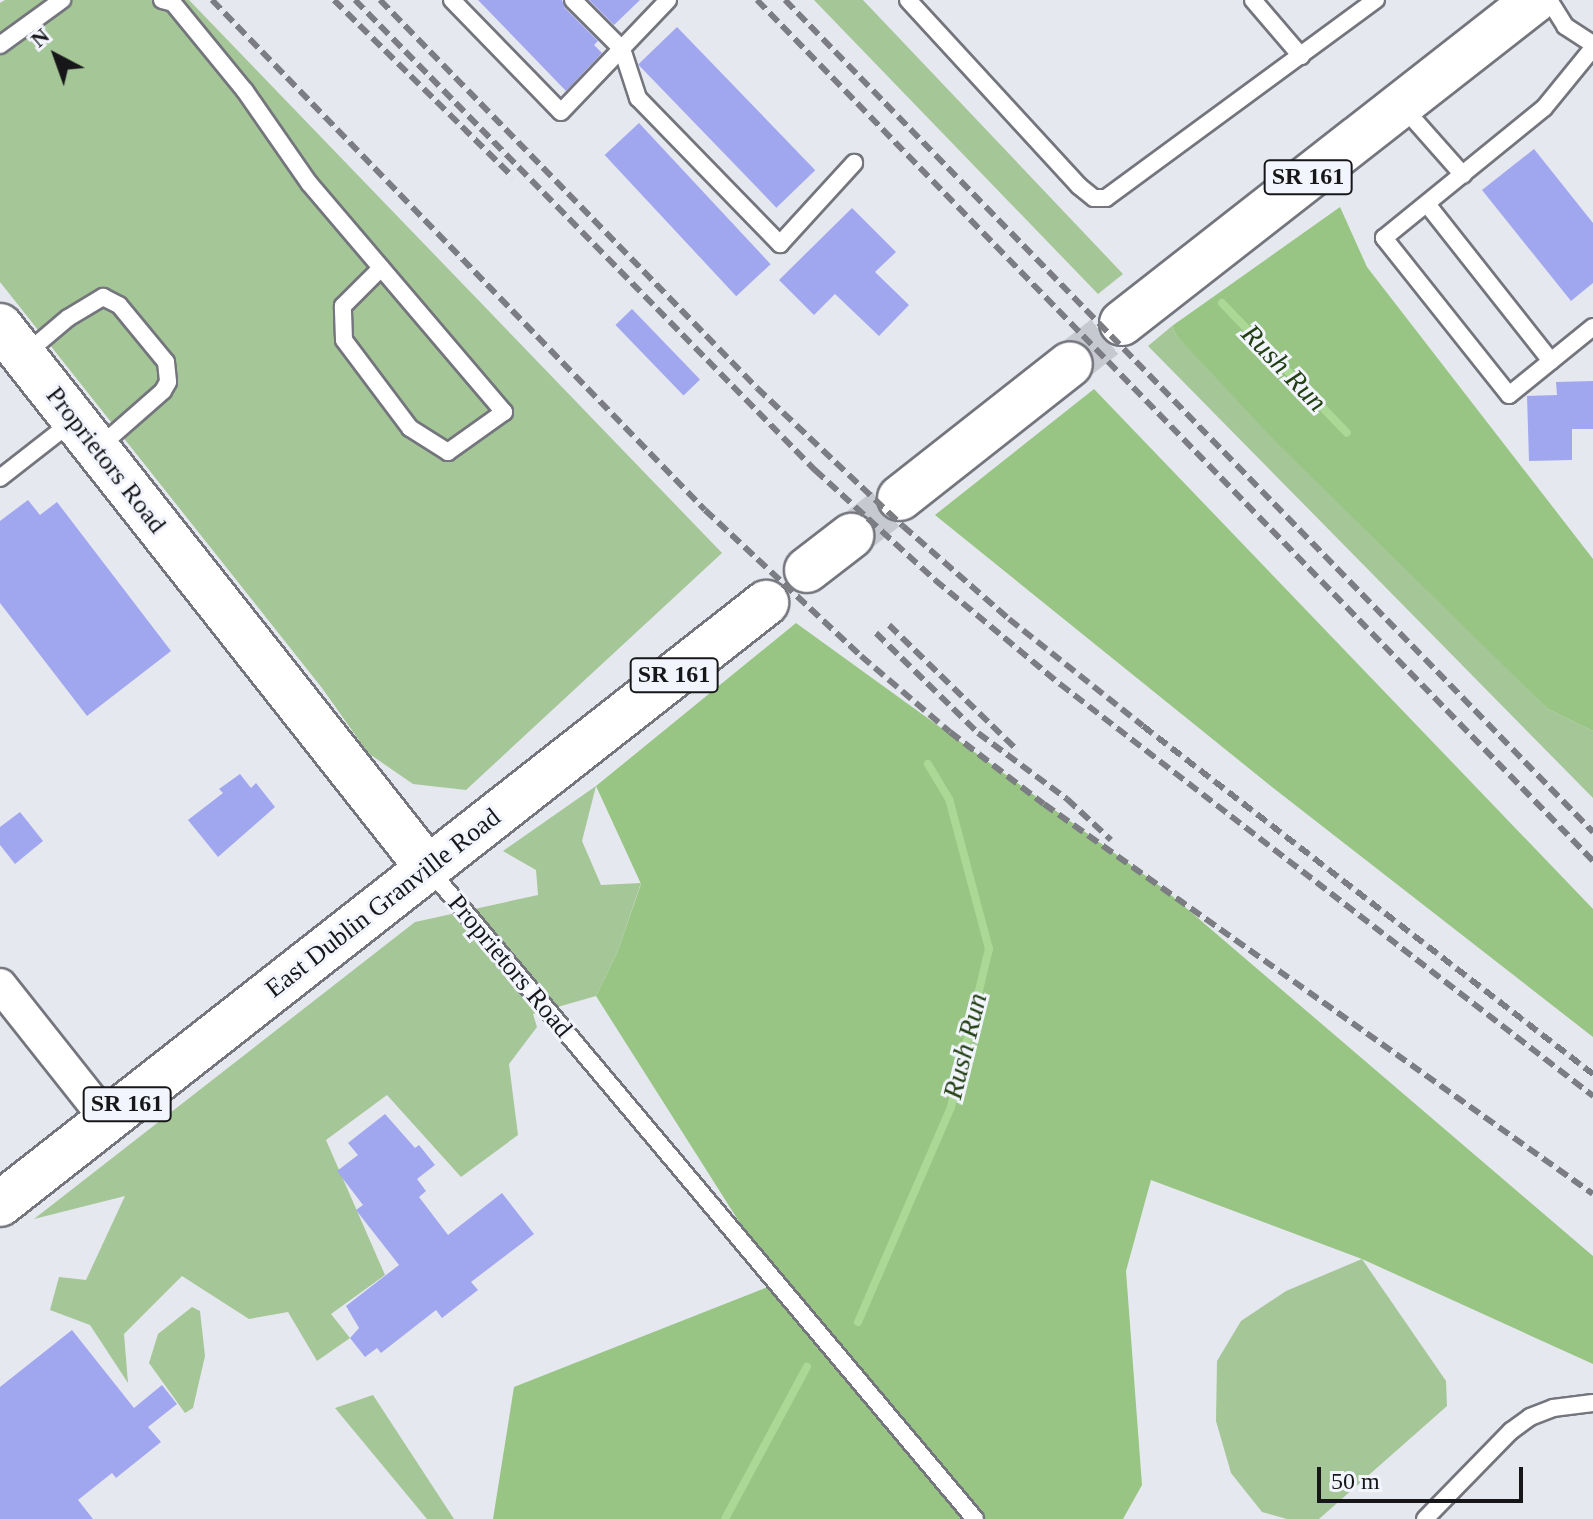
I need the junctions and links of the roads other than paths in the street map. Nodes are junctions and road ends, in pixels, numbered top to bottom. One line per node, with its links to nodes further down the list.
1 (62, 0): 11 (lane)
2 (162, 0): 19 (lane)
3 (452, 0): 13 (lane)
4 (573, 0): 13 (lane)
5 (668, 0): 13 (lane)
6 (908, 0): 14 (lane)
7 (1253, 0): 14 (lane)
8 (1376, 0): 14 (lane)
9 (1535, 0): 15 (main road, SR 161)
10 (1549, 0): 12 (lane)
11 (0, 45)
12 (1593, 46): 17 (lane)
13 (622, 49): 16 (lane)
14 (1301, 56)
15 (1401, 105): 17 (lane); 20 (main road, SR 161)
16 (854, 163)
17 (1463, 175): 18 (lane)
18 (1427, 204): 23 (lane); 23 (lane)
19 (381, 268): 19 (lane)
20 (1122, 323)
21 (1593, 327): 23 (lane)
22 (12, 341): 25 (main road, Proprietors Road); 25 (lane)
23 (1551, 361)
24 (1070, 364): 27 (main road)
25 (85, 435): 26 (lane); 31 (main road, Proprietors Road)
26 (0, 478)
27 (900, 498)
28 (851, 536): 29 (main road)
29 (807, 570)
30 (766, 603): 31 (main road, East Dublin Granville Road / SR 161)
31 (428, 868): 33 (main road, East Dublin Granville Road / SR 161); 36 (lane, Proprietors Road)
32 (0, 985): 33 (street)
33 (107, 1120): 34 (main road, East Dublin Granville Road / SR 161)
34 (0, 1204)
35 (1593, 1403): 37 (lane)
36 (975, 1519)
37 (1425, 1519)

